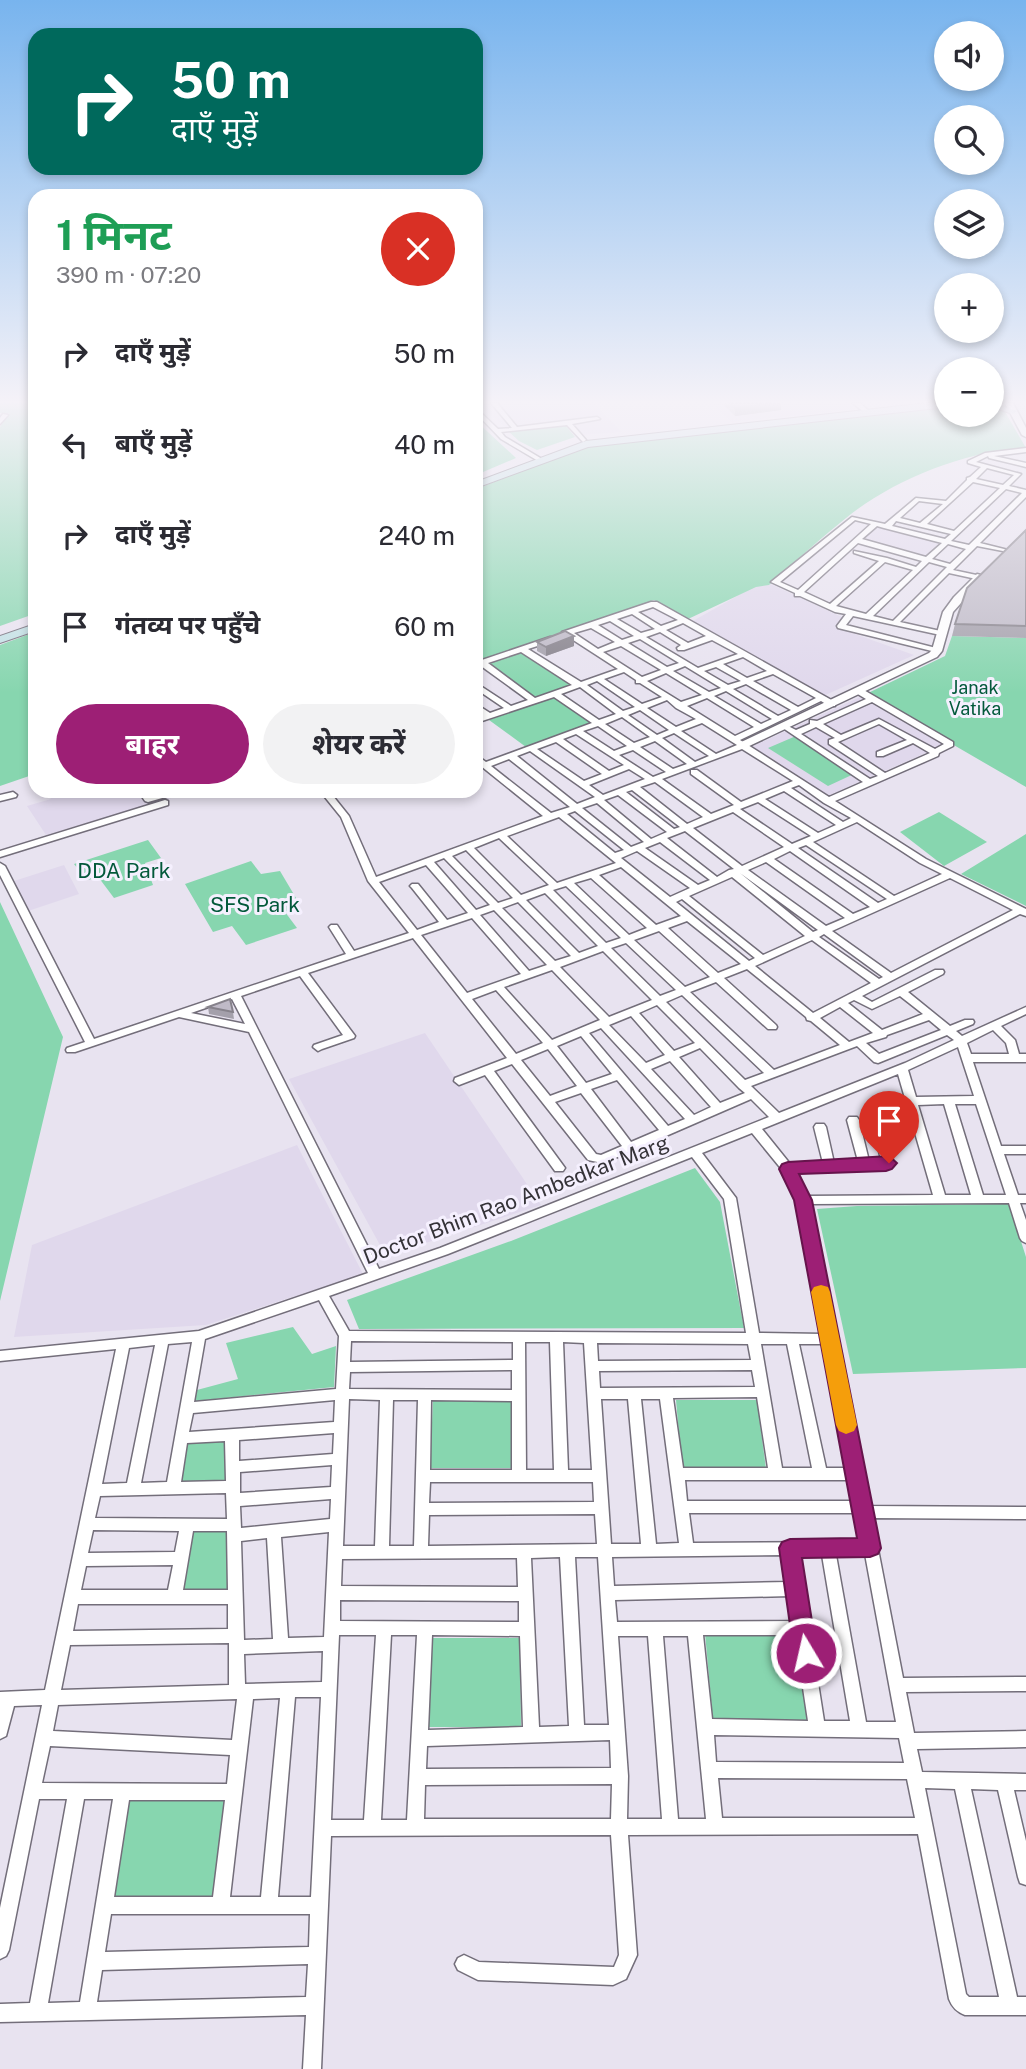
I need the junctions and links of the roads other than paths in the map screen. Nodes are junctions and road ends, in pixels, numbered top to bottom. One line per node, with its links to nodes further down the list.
1 (917, 500): 7 (street)
2 (928, 500): 6 (street)
3 (951, 500): 6 (street)
4 (986, 500): 11 (street)
5 (1019, 500): 14 (street)
6 (948, 503): 9 (street)
7 (895, 519): 9 (street); 10 (street)
8 (875, 524): 10 (street); 12 (street); 24 (street)
9 (922, 525): 11 (street)
10 (886, 527): 13 (street)
11 (952, 532): 13 (street)
12 (863, 542): 16 (street); 18 (street); 24 (street)
13 (943, 542): 14 (street); 18 (street)
14 (974, 546): 15 (street); 21 (street)
15 (1009, 548): 19 (street)
16 (856, 552): 17 (street); 24 (street)
17 (885, 559): 20 (street); 25 (street)
18 (923, 559): 20 (street); 21 (street)
19 (996, 560)
20 (913, 568): 27 (street)
21 (952, 569): 23 (street); 31 (street)
22 (987, 569): 23 (street)
23 (978, 578): 37 (street)
24 (800, 595): 25 (street)
25 (831, 607): 27 (street)
26 (632, 611): 28 (street); 29 (street); 33 (street)
27 (859, 615): 31 (street); 44 (street)
28 (610, 618): 32 (street); 38 (street)
29 (683, 621): 33 (street); 39 (street)
30 (28, 622): 35 (main road)
31 (895, 623): 37 (street)
32 (592, 625): 36 (street); 41 (street)
33 (661, 629): 38 (street); 42 (street)
34 (28, 630): 40 (main road)
35 (0, 632)
36 (568, 633): 43 (street); 46 (street)
37 (942, 634): 44 (street)
38 (640, 635): 41 (street); 45 (street)
39 (712, 637): 42 (street); 47 (street)
40 (0, 640)
41 (621, 643): 46 (street); 53 (street)
42 (687, 646): 45 (street)
43 (522, 649): 48 (street); 59 (street)
44 (937, 651): 62 (street)
45 (668, 652): 49 (street)
46 (596, 653): 52 (street)
47 (743, 654): 50 (street); 55 (street)
48 (483, 663)
49 (686, 663): 53 (street); 54 (street)
50 (718, 664): 54 (street); 57 (street)
51 (483, 667): 67 (street)
52 (622, 670): 56 (street); 58 (street)
53 (667, 670): 58 (street); 64 (street)
54 (699, 670): 60 (street)
55 (774, 671): 57 (street); 68 (street)
56 (598, 678): 59 (street); 70 (street)
57 (747, 680): 60 (street); 73 (street)
58 (639, 681): 65 (street)
59 (579, 685): 63 (street); 75 (street)
60 (727, 688): 64 (street); 80 (street)
61 (483, 690): 71 (street)
62 (859, 691): 66 (street); 68 (street)
63 (555, 694): 67 (street); 81 (street)
64 (706, 696): 69 (street); 83 (street)
65 (666, 698): 69 (street); 70 (street)
66 (872, 699): 74 (street); 82 (street)
67 (535, 701): 71 (street)
68 (827, 701): 73 (street)
69 (679, 706): 78 (street)
70 (641, 707): 75 (street); 85 (street)
71 (510, 709): 76 (street)
72 (483, 712): 76 (street)
73 (800, 713): 80 (street); 82 (street)
74 (898, 713): 79 (street); 96 (street)
75 (622, 714): 81 (street); 89 (street)
76 (490, 717): 77 (street)
77 (483, 720)
78 (701, 720): 85 (street); 91 (street)
79 (881, 721): 88 (street); 90 (street)
80 (780, 722): 83 (street); 86 (street); 91 (street)
81 (598, 723): 84 (street); 93 (street)
82 (815, 723): 86 (street); 88 (street)
83 (760, 727): 91 (street)
84 (577, 731): 87 (street); 98 (street)
85 (676, 731): 89 (street); 100 (street)
86 (796, 733): 95 (street)
87 (556, 738): 94 (street); 105 (street)
88 (841, 738): 92 (street)
89 (655, 739): 93 (street); 103 (street)
90 (914, 740): 96 (street); 97 (street)
91 (737, 743): 100 (street); 108 (street)
92 (832, 743): 95 (street); 106 (street)
93 (636, 747): 98 (street); 104 (street)
94 (531, 748): 99 (street); 110 (street)
95 (818, 749): 109 (street)
96 (935, 752): 106 (street)
97 (880, 754)
98 (612, 755): 102 (street)
99 (511, 756): 101 (street); 121 (street)
100 (715, 757): 103 (street)
101 (485, 765): 123 (street)
102 (629, 766): 105 (street); 107 (street)
103 (694, 769): 104 (street); 122 (street)
104 (673, 773): 107 (street)
105 (609, 775): 110 (street)
106 (884, 775): 109 (street)
107 (654, 780): 111 (street); 124 (street)
108 (798, 782): 112 (street); 119 (street)
109 (869, 782): 119 (street)
110 (582, 785): 118 (street)
111 (634, 787): 113 (street); 127 (street)
112 (784, 787): 117 (street); 126 (street)
113 (620, 792): 118 (street); 128 (street)
114 (13, 795): 115 (street)
115 (0, 798)
116 (330, 798): 147 (street)
117 (758, 798): 122 (street); 130 (street)
118 (600, 799): 121 (street); 133 (street)
119 (828, 801): 125 (street)
120 (165, 803): 137 (street)
121 (577, 807): 123 (street); 136 (street)
122 (736, 807): 124 (street); 135 (street)
123 (555, 815): 129 (street); 140 (street)
124 (710, 818): 127 (street)
125 (857, 819): 126 (street); 145 (street)
126 (842, 825): 130 (street)
127 (687, 827): 128 (street); 143 (street)
128 (673, 833): 131 (street)
129 (501, 835): 134 (street); 150 (street)
130 (817, 836): 132 (street)
131 (661, 838): 133 (street); 146 (street)
132 (806, 841): 135 (street); 154 (street)
133 (650, 842): 136 (street)
134 (468, 847): 138 (street); 153 (street)
135 (790, 848): 139 (street); 157 (street)
136 (634, 849): 140 (street); 151 (street)
137 (0, 853)
138 (446, 855): 141 (street); 156 (street)
139 (767, 858): 143 (street); 161 (street)
140 (618, 860): 144 (street); 155 (street)
141 (428, 861): 147 (street); 159 (street)
142 (0, 866): 204 (street)
143 (736, 871): 146 (street); 165 (street); 167 (street)
144 (592, 874): 148 (street); 164 (street)
145 (949, 875): 154 (street); 158 (street)
146 (716, 880): 151 (street)
147 (373, 881): 166 (street)
148 (567, 882): 150 (street); 168 (street)
149 (415, 886): 162 (street)
150 (550, 888): 153 (street); 169 (street)
151 (697, 889): 152 (street)
152 (683, 895): 155 (street); 172 (street)
153 (521, 898): 156 (street); 171 (street)
154 (894, 900): 157 (street)
155 (669, 901): 160 (street)
156 (495, 907): 159 (street); 174 (street)
157 (877, 907): 161 (street)
158 (1023, 912): 178 (street)
159 (474, 914): 162 (street); 177 (street)
160 (688, 917): 164 (street); 173 (street)
161 (852, 918): 165 (street)
162 (445, 923): 166 (street)
163 (334, 927): 170 (street)
164 (657, 928): 168 (street); 179 (street)
165 (827, 930): 167 (street); 178 (street)
166 (415, 934): 170 (street); 186 (street)
167 (812, 936): 172 (street); 180 (street)
168 (629, 938): 169 (street); 182 (street)
169 (603, 948): 171 (street); 187 (street)
170 (352, 955): 175 (street)
171 (578, 957): 174 (street)
172 (762, 959): 173 (street)
173 (748, 965): 179 (street); 193 (street)
174 (552, 967): 177 (street); 194 (street)
175 (302, 972): 184 (street); 208 (street)
176 (939, 972): 183 (street)
177 (527, 975): 181 (street)
178 (890, 977): 180 (street)
179 (717, 978): 182 (street); 197 (street)
180 (878, 983): 185 (street)
181 (498, 986): 186 (street); 205 (street)
182 (684, 991): 187 (street); 217 (street)
183 (901, 991): 185 (street); 192 (street)
184 (235, 995): 191 (street); 198 (street)
185 (855, 996): 188 (street)
186 (466, 997): 211 (street)
187 (657, 1001): 190 (street); 206 (street)
188 (841, 1003): 193 (street); 201 (street)
189 (1026, 1010): 196 (street, Doctor Bhim Rao Ambedkar Marg)
190 (632, 1011): 194 (street); 210 (street)
191 (178, 1013): 198 (street); 204 (street)
192 (931, 1015): 199 (street); 201 (street)
193 (811, 1018): 207 (street)
194 (604, 1022): 200 (street); 214 (street)
195 (969, 1022): 199 (street)
196 (995, 1026): 202 (street, Doctor Bhim Rao Ambedkar Marg); 213 (street)
197 (772, 1027)
198 (252, 1028): 248 (street)
199 (951, 1030): 202 (street); 203 (street)
200 (582, 1031): 205 (street); 218 (street)
201 (882, 1035): 203 (street)
202 (961, 1041): 212 (street); 215 (street, Doctor Bhim Rao Ambedkar Marg)
203 (859, 1042): 207 (street)
204 (91, 1043): 209 (street)
205 (550, 1044): 211 (street); 220 (street)
206 (701, 1044): 210 (street); 221 (street)
207 (848, 1046): 217 (street)
208 (318, 1047)
209 (71, 1050)
210 (672, 1056): 214 (street); 226 (street)
211 (513, 1058): 216 (street); 223 (street)
212 (966, 1058): 213 (street); 222 (street)
213 (1021, 1058)
214 (643, 1068): 229 (street)
215 (902, 1068): 224 (street); 228 (street, Doctor Bhim Rao Ambedkar Marg)
216 (487, 1070): 219 (street); 240 (street)
217 (772, 1074): 221 (street)
218 (619, 1075): 220 (street); 233 (street)
219 (459, 1080)
220 (583, 1088): 223 (street); 234 (street)
221 (747, 1089): 226 (street); 228 (street)
222 (980, 1100): 225 (street); 235 (street)
223 (547, 1101): 234 (street)
224 (912, 1101): 225 (street); 242 (street)
225 (949, 1101): 243 (street)
226 (718, 1108): 229 (street)
227 (876, 1112): 239 (street)
228 (777, 1118): 231 (street, Doctor Bhim Rao Ambedkar Marg)
229 (692, 1119): 233 (street)
230 (853, 1120): 239 (street)
231 (754, 1127): 237 (street, Doctor Bhim Rao Ambedkar Marg); 241 (street)
232 (820, 1127): 238 (street)
233 (667, 1132): 234 (street)
234 (629, 1147)
235 (996, 1150): 236 (street); 244 (street)
236 (1026, 1150)
237 (694, 1151): 248 (street, Doctor Bhim Rao Ambedkar Marg); 255 (street)
238 (829, 1166): 239 (street); 241 (street)
239 (865, 1166)
240 (559, 1168)
241 (788, 1169): 246 (street)
242 (940, 1199): 243 (street); 246 (street)
243 (978, 1199): 244 (street)
244 (1013, 1199): 245 (street); 247 (street)
245 (1026, 1199)
246 (803, 1200): 258 (street)
247 (1026, 1238)
248 (376, 1276): 249 (street, Doctor Bhim Rao Ambedkar Marg)
249 (322, 1295): 250 (street, Doctor Bhim Rao Ambedkar Marg); 251 (street)
250 (199, 1336): 256 (street, Doctor Bhim Rao Ambedkar Marg); 273 (street)
251 (345, 1336): 252 (street); 264 (street)
252 (519, 1337): 253 (street); 262 (street)
253 (556, 1337): 254 (street); 285 (street)
254 (590, 1337): 255 (street); 263 (street)
255 (755, 1338): 257 (street); 261 (street)
256 (163, 1339): 259 (street, Doctor Bhim Rao Ambedkar Marg); 288 (street)
257 (792, 1339): 258 (street); 281 (street)
258 (830, 1339): 282 (street)
259 (124, 1343): 260 (street, Doctor Bhim Rao Ambedkar Marg); 289 (street)
260 (0, 1356)
261 (759, 1364): 263 (street); 265 (street)
262 (519, 1366): 264 (street); 272 (street)
263 (592, 1366): 268 (street)
264 (344, 1367): 267 (street)
265 (763, 1392): 266 (street); 280 (street)
266 (666, 1393): 269 (street); 279 (street)
267 (343, 1394): 270 (street); 273 (street); 274 (street)
268 (594, 1394): 269 (street); 286 (street)
269 (635, 1394): 306 (street)
270 (387, 1395): 271 (street); 312 (street)
271 (425, 1395): 272 (street); 283 (street)
272 (519, 1396): 284 (street)
273 (186, 1408): 276 (street)
274 (342, 1427): 275 (street); 277 (street)
275 (232, 1434): 276 (street); 278 (street)
276 (181, 1438): 287 (street)
277 (340, 1459): 278 (street); 290 (street)
278 (232, 1468): 291 (street)
279 (677, 1474): 280 (street); 292 (street)
280 (776, 1474): 281 (street)
281 (820, 1474): 282 (street)
282 (856, 1474): 295 (street)
283 (423, 1475): 284 (street); 294 (street)
284 (519, 1476): 285 (street)
285 (561, 1476): 286 (street)
286 (600, 1476): 293 (street)
287 (173, 1488): 288 (street); 291 (street)
288 (133, 1489): 289 (street)
289 (94, 1490): 297 (street)
290 (339, 1492): 291 (street); 299 (street)
291 (233, 1494): 300 (street)
292 (681, 1507): 295 (street); 307 (street)
293 (602, 1508): 294 (street); 305 (street)
294 (422, 1509): 310 (street)
295 (863, 1509): 296 (street); 304 (street)
296 (1026, 1513)
297 (87, 1524): 298 (street); 314 (street)
298 (187, 1525): 300 (street); 313 (street)
299 (337, 1525): 301 (street); 311 (street)
300 (234, 1530): 301 (street); 321 (street)
301 (274, 1531): 332 (street)
302 (790, 1548): 303 (street); 307 (street); 315 (street)
303 (828, 1548): 304 (street); 342 (street)
304 (870, 1548): 334 (street)
305 (604, 1550): 306 (street); 309 (street); 317 (street)
306 (649, 1550): 307 (street)
307 (687, 1550)
308 (524, 1551): 309 (street); 310 (street); 318 (street)
309 (567, 1551): 345 (street)
310 (421, 1552): 312 (street)
311 (336, 1553): 312 (street); 316 (street)
312 (382, 1553)
313 (181, 1558): 314 (street); 320 (street)
314 (80, 1560): 319 (street)
315 (796, 1589): 317 (street); 322 (street)
316 (334, 1593): 318 (street); 329 (street)
317 (608, 1593): 326 (street)
318 (526, 1594): 325 (street)
319 (72, 1597): 320 (street); 330 (street)
320 (174, 1597): 321 (street)
321 (235, 1597): 331 (street)
322 (802, 1628): 328 (street); 341 (street)
323 (384, 1629): 324 (street); 329 (street); 367 (street)
324 (425, 1629): 325 (street); 349 (street)
325 (527, 1629): 346 (street)
326 (610, 1629): 327 (street); 344 (street)
327 (655, 1629): 328 (street); 364 (street)
328 (695, 1629): 340 (street)
329 (332, 1636): 332 (street); 335 (street)
330 (64, 1637): 331 (street); 338 (street)
331 (236, 1641): 332 (street); 337 (street)
332 (281, 1646)
333 (1026, 1684): 334 (street)
334 (896, 1685): 347 (street)
335 (330, 1689): 336 (street); 366 (street)
336 (288, 1690): 337 (street); 371 (street)
337 (241, 1691): 338 (street); 351 (street)
338 (51, 1698): 339 (street); 348 (street)
339 (4, 1699): 343 (street)
340 (705, 1727): 341 (street); 352 (street)
341 (817, 1729): 342 (street)
342 (859, 1729): 347 (street)
343 (0, 1731)
344 (617, 1732): 345 (street); 354 (street)
345 (577, 1733): 346 (street)
346 (531, 1735): 349 (street)
347 (906, 1736): 350 (street); 353 (street)
348 (44, 1738): 351 (street); 359 (street)
349 (419, 1738): 355 (street)
350 (1026, 1739)
351 (239, 1748): 362 (street)
352 (709, 1770): 353 (street); 365 (street)
353 (914, 1775): 356 (street); 363 (street)
354 (620, 1776): 355 (street); 369 (street)
355 (418, 1777): 368 (street)
356 (961, 1781): 357 (street); 380 (street)
357 (1004, 1782): 358 (street); 370 (street)
358 (1026, 1782)
359 (33, 1791): 360 (street); 375 (street)
360 (78, 1791): 361 (street); 383 (street)
361 (122, 1791): 362 (street); 373 (street)
362 (234, 1792): 374 (street)
363 (923, 1826): 365 (street); 380 (street)
364 (671, 1827): 365 (street); 369 (street)
365 (715, 1827)
366 (324, 1828): 367 (street); 372 (street)
367 (372, 1828): 368 (street)
368 (415, 1828): 369 (street)
369 (619, 1829): 379 (street)
370 (1026, 1877)
371 (270, 1905): 372 (street); 374 (street)
372 (320, 1905): 377 (street)
373 (104, 1906): 374 (street); 378 (street)
374 (220, 1906)
375 (3, 1917): 376 (street)
376 (0, 1950)
377 (318, 1955): 378 (street); 381 (street)
378 (95, 1961): 382 (street)
379 (464, 1964)
380 (1018, 2005)
381 (316, 2006): 382 (street); 385 (street)
382 (88, 2011): 383 (street)
383 (37, 2012): 384 (street)
384 (0, 2013)
385 (312, 2069)

